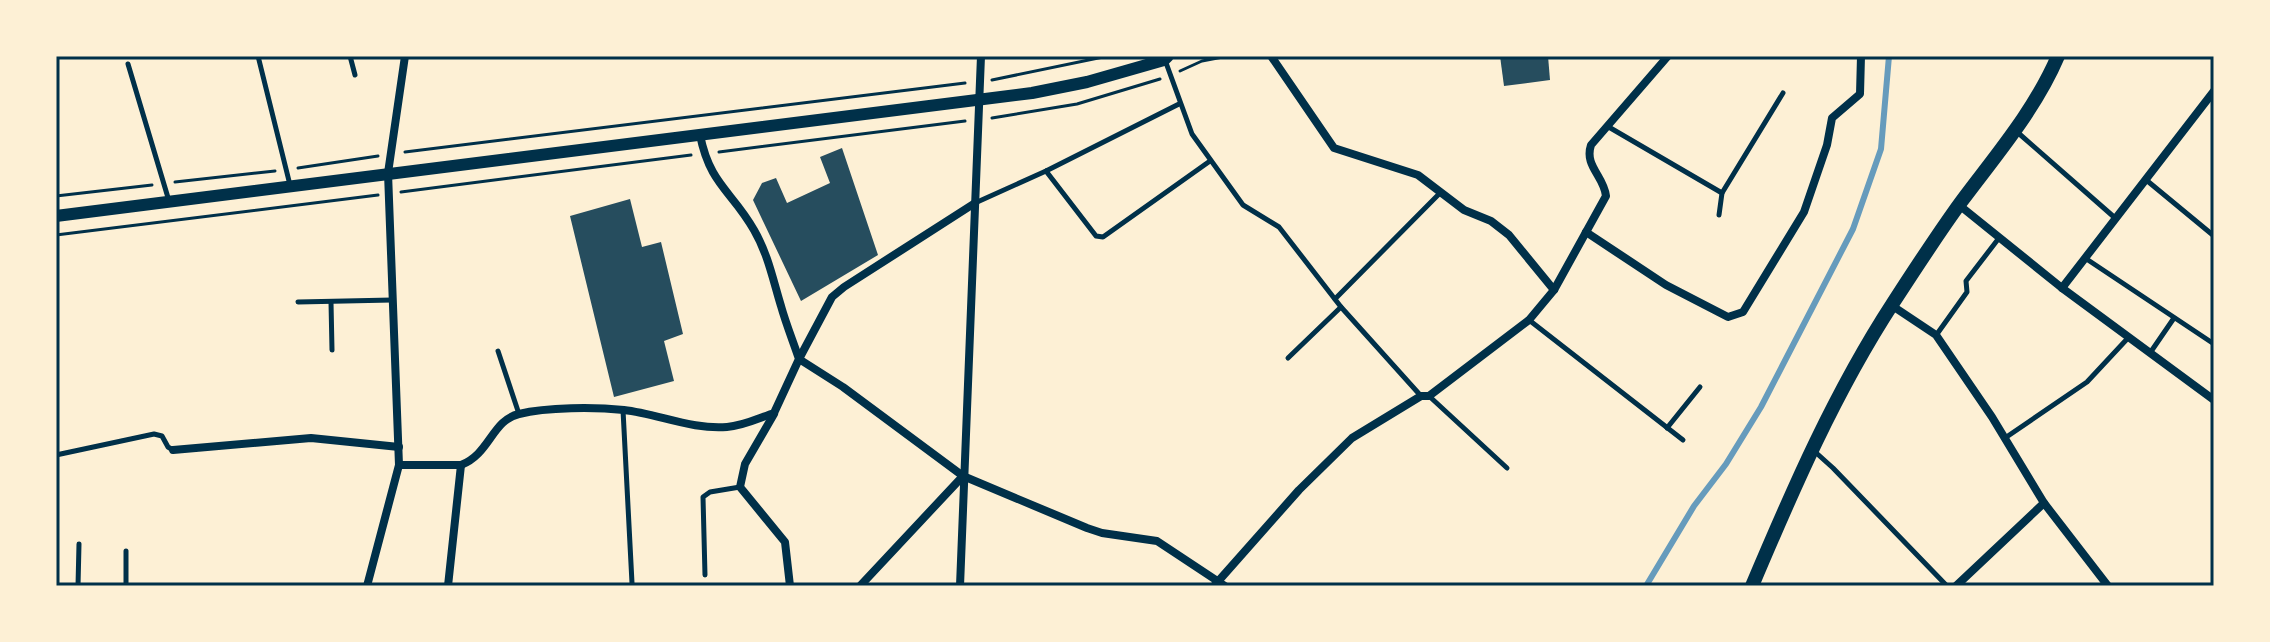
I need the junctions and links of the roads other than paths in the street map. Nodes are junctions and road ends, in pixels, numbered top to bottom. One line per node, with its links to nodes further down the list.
1 (258, 56): 23 (lane)
2 (350, 56): 11 (lane)
3 (405, 56): 21 (street)
4 (981, 56): 14 (street)
5 (1271, 56): 24 (street)
6 (1668, 56): 16 (street)
7 (1861, 56): 32 (street)
8 (2058, 56): 17 (main road)
9 (1166, 58): 14 (street); 15 (lane)
10 (128, 64): 26 (lane)
11 (355, 75)
12 (2214, 91): 22 (street)
13 (1783, 93): 25 (lane)
14 (980, 99): 18 (street); 27 (street)
15 (1179, 104): 19 (lane); 20 (lane)
16 (1606, 125): 25 (lane); 32 (street)
17 (2015, 130): 28 (main road); 31 (lane)
18 (700, 135): 21 (street); 53 (street)
19 (1210, 161): 20 (lane); 38 (lane)
20 (1046, 171): 27 (lane)
21 (388, 173): 23 (street); 39 (street)
22 (2145, 179): 31 (street); 33 (lane)
23 (290, 186): 26 (street)
24 (1440, 193): 37 (street); 38 (lane)
25 (1722, 193): 29 (lane)
26 (169, 202): 30 (street)
27 (975, 203): 53 (street); 70 (street)
28 (1959, 205): 34 (street); 42 (main road)
29 (1719, 215)
30 (56, 216)
31 (2114, 217): 35 (street)
32 (1586, 232): 37 (street)
33 (2214, 236)
34 (1999, 238): 36 (street); 46 (lane)
35 (2084, 257): 36 (street); 44 (lane)
36 (2062, 288): 47 (street)
37 (1554, 290): 45 (street)
38 (1335, 299): 43 (lane)
39 (392, 300): 41 (lane); 63 (street)
40 (298, 302): 41 (lane)
41 (331, 302): 49 (lane)
42 (1891, 305): 46 (street); 64 (main road)
43 (1341, 307): 52 (lane); 55 (lane)
44 (2174, 318): 48 (lane); 51 (lane)
45 (1529, 320): 55 (street); 60 (lane)
46 (1936, 335): 61 (street)
47 (2128, 337): 51 (street); 61 (lane)
48 (2214, 344)
49 (332, 350)
50 (498, 351): 59 (lane)
51 (2150, 353): 56 (street)
52 (1288, 358)
53 (799, 359): 58 (street); 70 (street)
54 (1700, 387): 60 (lane)
55 (1425, 396): 69 (lane); 77 (street)
56 (2214, 400)
57 (623, 410): 58 (street); 59 (street); 76 (lane)
58 (774, 413): 71 (street)
59 (519, 414): 68 (street)
60 (1667, 428): 62 (lane)
61 (2005, 438): 72 (street)
62 (1683, 440)
63 (399, 447): 65 (street); 67 (street)
64 (1811, 449): 85 (main road); 86 (lane)
65 (173, 450): 66 (lane)
66 (56, 455)
67 (399, 465): 68 (street); 80 (street)
68 (461, 465): 81 (street)
69 (1507, 468)
70 (963, 476): 77 (street); 83 (street); 84 (street)
71 (740, 487): 75 (lane); 82 (street)
72 (2044, 503): 87 (street); 88 (street)
73 (79, 544): 78 (lane)
74 (126, 551): 79 (lane)
75 (705, 575)
76 (632, 583)
77 (1219, 585)
78 (78, 586)
79 (126, 586)
80 (367, 586)
81 (448, 586)
82 (790, 586)
83 (860, 586)
84 (960, 586)
85 (1752, 586)
86 (1947, 586)
87 (1956, 586)
88 (2108, 586)

